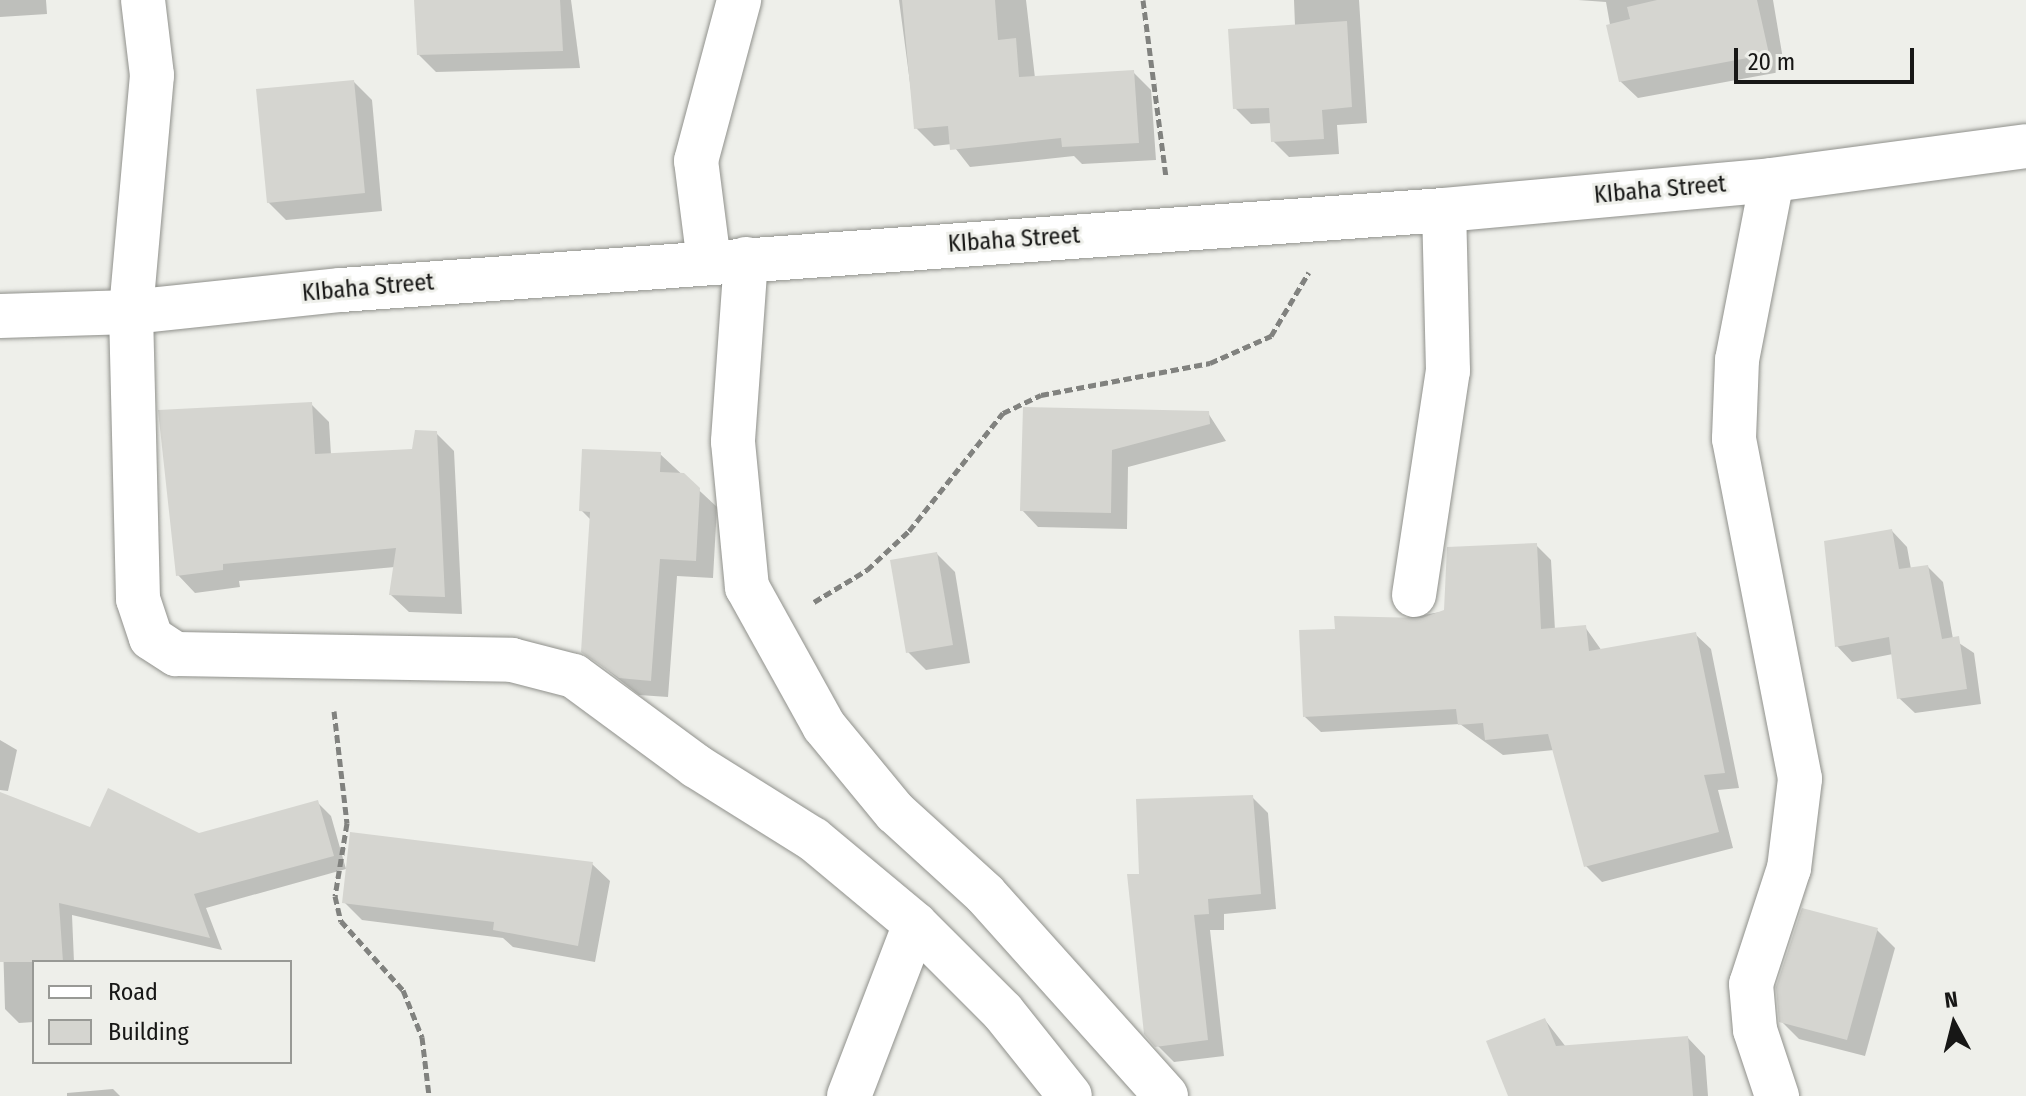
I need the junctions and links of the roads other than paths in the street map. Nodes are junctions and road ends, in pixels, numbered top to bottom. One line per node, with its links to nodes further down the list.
1 (143, 0): 7 (street)
2 (739, 0): 6 (street)
3 (2026, 146): 4 (street, KIbaha Street)
4 (1772, 180): 5 (street, KIbaha Street); 14 (street)
5 (1444, 210): 6 (street, KIbaha Street); 9 (street)
6 (727, 261): 7 (street, KIbaha Street); 13 (street)
7 (131, 312): 8 (street, KIbaha Street); 10 (street)
8 (0, 316)
9 (1414, 595)
10 (915, 924): 11 (street); 12 (street)
11 (849, 1096)
12 (1070, 1096)
13 (1166, 1096)
14 (1777, 1096)

